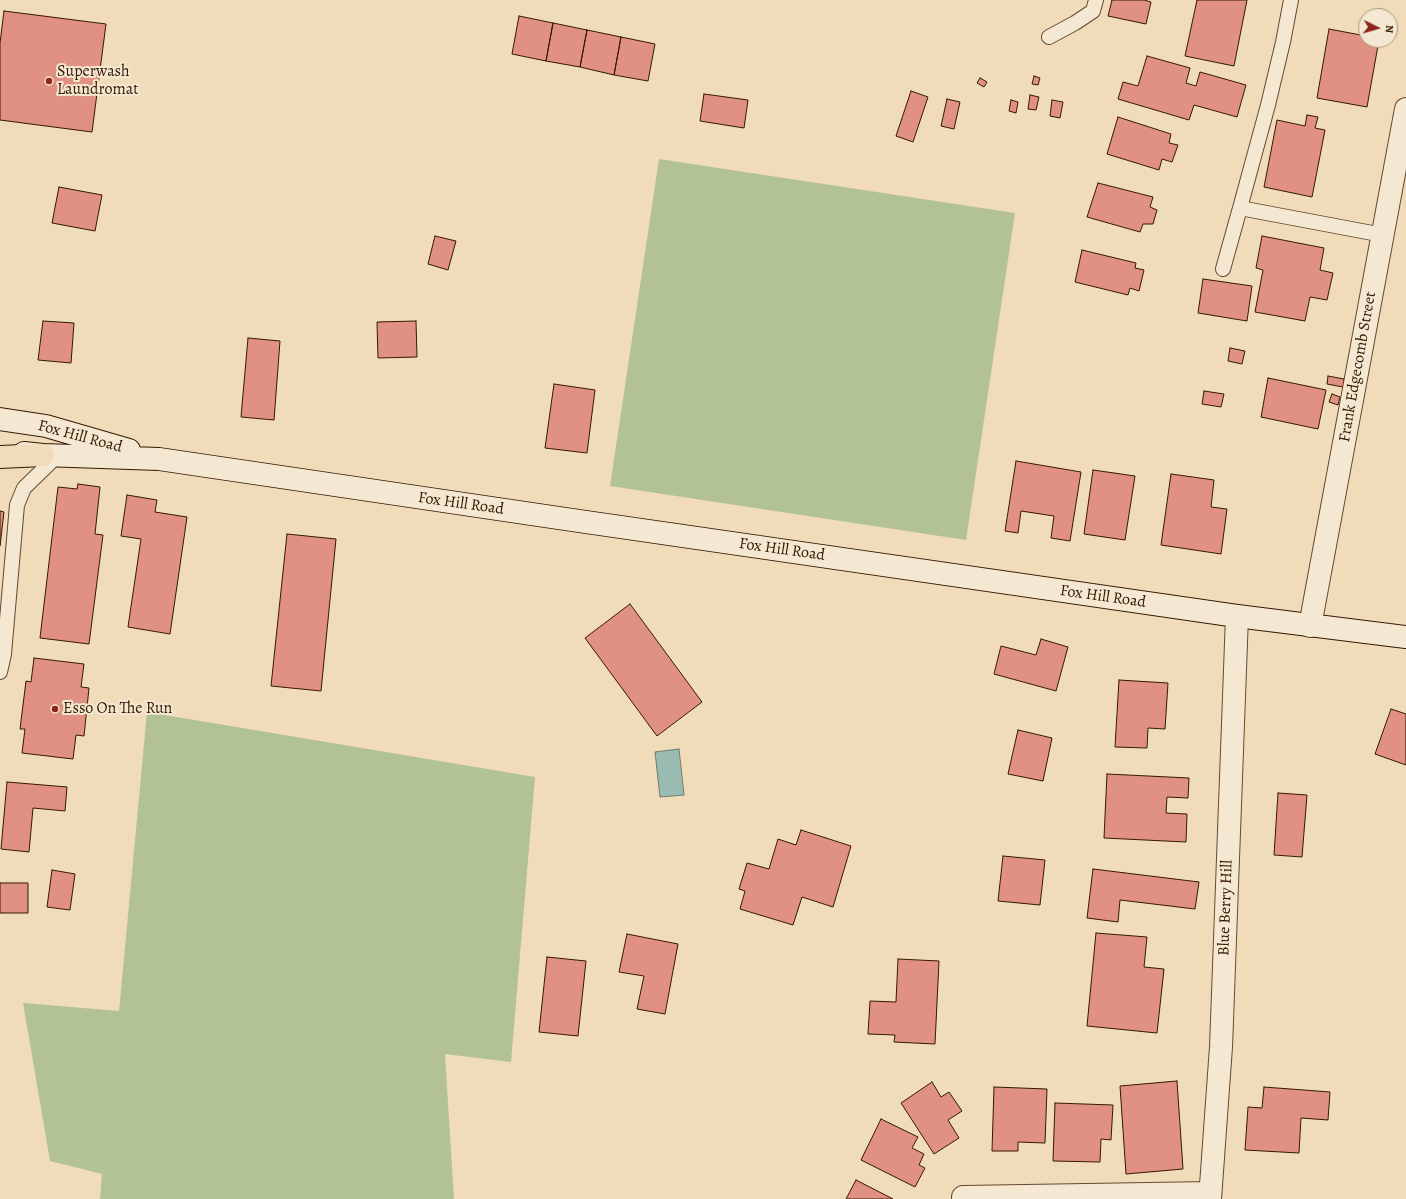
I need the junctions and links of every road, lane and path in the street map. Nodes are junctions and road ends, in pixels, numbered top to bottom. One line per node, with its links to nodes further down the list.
1 (1096, 0): 3 (lane)
2 (1291, 0): 5 (lane)
3 (1049, 37)
4 (1406, 108): 6 (main road, Frank Edgecomb Street)
5 (1240, 208): 6 (lane); 7 (lane)
6 (1382, 235): 14 (main road, Frank Edgecomb Street)
7 (1223, 269)
8 (0, 419): 12 (main road, Fox Hill Road)
9 (0, 450): 10 (main road, Fox Hill Road)
10 (50, 456): 11 (highway); 12 (main road, Fox Hill Road); 16 (lane)
11 (0, 457)
12 (159, 458): 13 (main road, Fox Hill Road)
13 (1237, 616): 14 (main road, Fox Hill Road); 17 (main road, Blue Berry Hill)
14 (1310, 626): 15 (main road, Fox Hill Road)
15 (1406, 637)
16 (0, 672)
17 (1210, 1196): 18 (main road)
18 (963, 1197)

